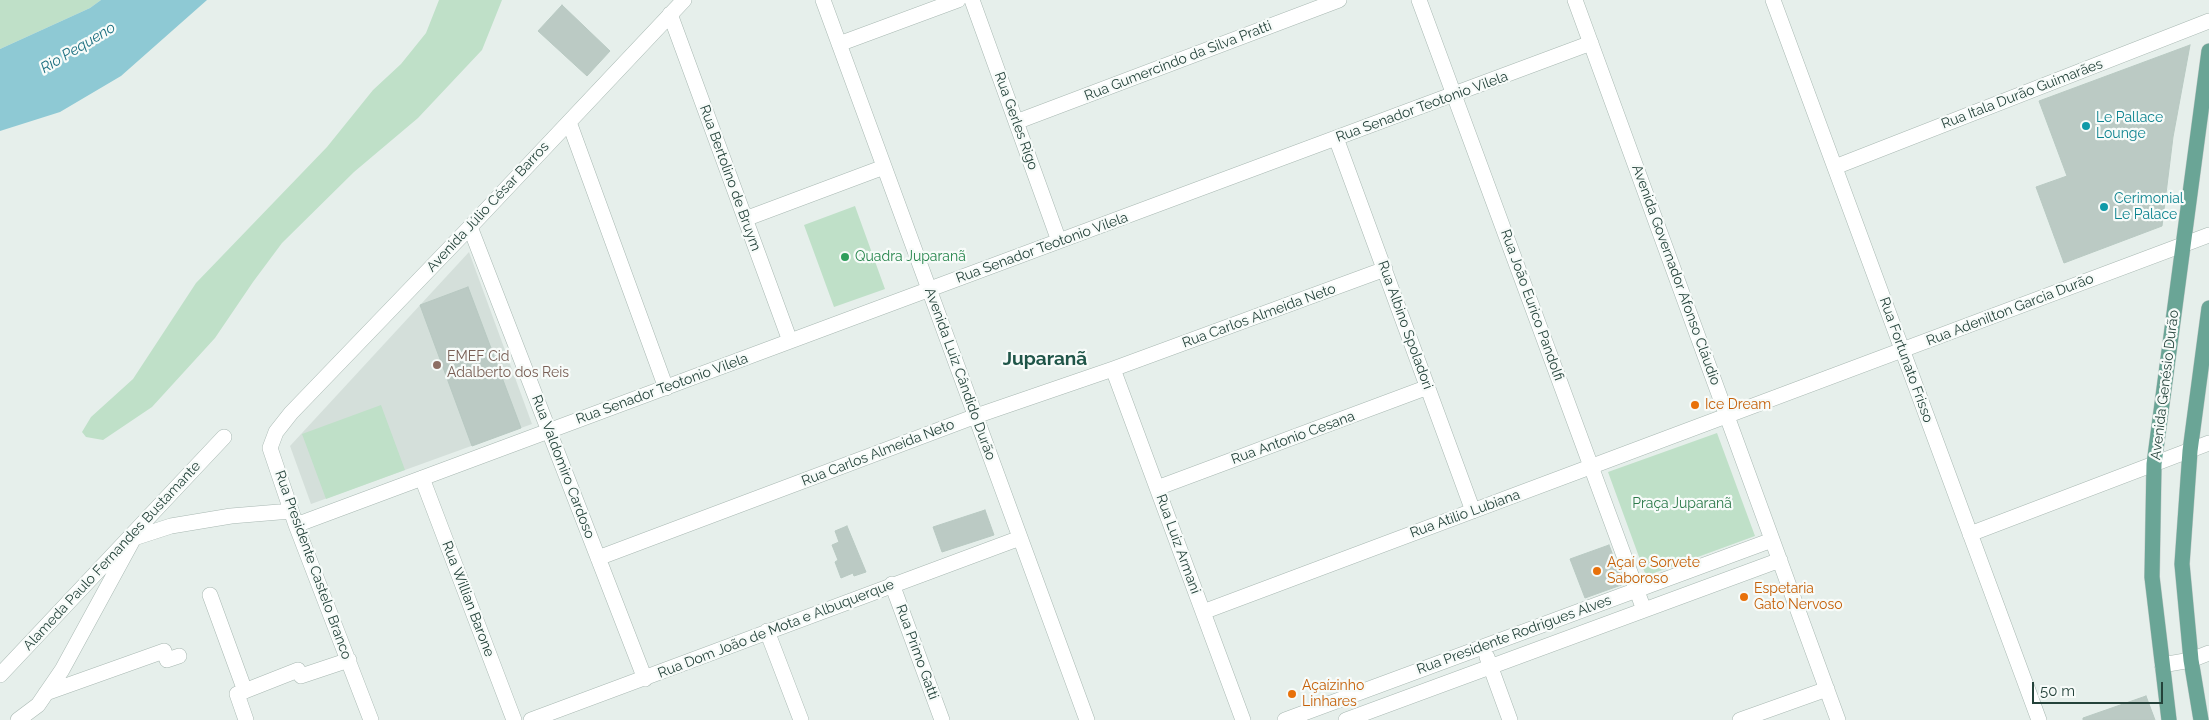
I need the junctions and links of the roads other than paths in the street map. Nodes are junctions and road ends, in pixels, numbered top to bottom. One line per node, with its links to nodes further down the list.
1 (684, 0): 9 (street, Avenida Júlio César Barros)
2 (823, 0): 11 (street, Avenida Luiz Cândido Durão)
3 (958, 0): 11 (street)
4 (972, 0): 16 (street, Rua Gerles Rigo)
5 (1339, 0): 16 (street, Rua Gumercindo da Silva Pratti)
6 (1419, 0): 14 (street, Rua João Eurico Pandolfi)
7 (1575, 0): 12 (street, Avenida Governador Afonso Cláudio)
8 (1773, 0): 19 (street, Rua Fortunato Frisso)
9 (670, 14): 15 (street, Avenida Júlio César Barros); 20 (street, Rua Bertolino de Bruym)
10 (2209, 21): 19 (street, Rua Itala Durão Guimarães)
11 (839, 44): 18 (street, Avenida Luiz Cândido Durão)
12 (1591, 44): 14 (street, Rua Senador Teotonio Vilela); 35 (street, Avenida Governador Afonso Cláudio)
13 (2209, 51): 24 (main road, Avenida Genésio Durão)
14 (1454, 94): 17 (street, Rua Senador Teotonio Vilela); 41 (street, Rua João Eurico Pandolfi)
15 (569, 122): 21 (street, Avenida Júlio César Barros); 31 (street)
16 (1016, 122): 23 (street, Rua Gerles Rigo)
17 (1336, 138): 23 (street, Rua Senador Teotonio Vilela); 25 (street, Rua Albino Spoladori)
18 (884, 167): 20 (street); 26 (street, Avenida Luiz Cândido Durão)
19 (1835, 167): 29 (street, Rua Fortunato Frisso)
20 (745, 219): 28 (street, Rua Bertolino de Bruym)
21 (470, 227): 33 (street, Avenida Júlio César Barros); 36 (street, Rua Valdomiro Cardoso)
22 (2209, 235): 24 (street, Rua Adenilton Garcia Durão)
23 (1059, 241): 26 (street, Rua Senador Teotonio Vilela)
24 (2183, 245): 29 (street, Rua Adenilton Garcia Durão); 40 (main road, Avenida Genésio Durão)
25 (1385, 269): 30 (street, Rua Carlos Almeida Neto); 32 (street, Rua Albino Spoladori)
26 (929, 290): 28 (street, Rua Senador Teotonio Vilela); 34 (street, Avenida Luiz Cândido Durão)
27 (2209, 308): 39 (main road)
28 (790, 341): 31 (street, Rua Senador Teotonio Vilela)
29 (1903, 351): 35 (street, Rua Adenilton Garcia Durão); 47 (street, Rua Fortunato Frisso)
30 (1114, 369): 34 (street, Rua Carlos Almeida Neto); 43 (street, Rua Luiz Armani)
31 (666, 388): 36 (street, Rua Senador Teotonio Vilela)
32 (1428, 388): 43 (street, Rua Antonio Cesana); 45 (street, Rua Albino Spoladori)
33 (291, 413): 44 (street, Rua Presidente Castelo Branco)
34 (976, 416): 49 (street, Avenida Luiz Cândido Durão); 51 (street, Rua Carlos Almeida Neto)
35 (1728, 417): 41 (street, Rua Atilio Lubiana); 50 (street, Avenida Governador Afonso Cláudio)
36 (549, 431): 42 (street, Rua Senador Teotonio Vilela); 51 (street, Rua Valdomiro Cardoso)
37 (224, 437): 48 (street, Alameda Paulo Fernandes Bustamante)
38 (2209, 444): 39 (street)
39 (2190, 451): 40 (street); 63 (main road)
40 (2154, 464): 47 (street); 64 (main road, Avenida Genésio Durão)
41 (1591, 468): 45 (street, Rua Atilio Lubiana); 54 (street, Rua João Eurico Pandolfi)
42 (422, 478): 46 (street, Rua Senador Teotonio Vilela); 77 (street, Rua Willian Barone)
43 (1157, 488): 57 (street, Rua Luiz Armani)
44 (291, 510): 46 (street, Rua Presidente Castelo Branco); 48 (street)
45 (1473, 511): 57 (street, Rua Atilio Lubiana)
46 (296, 525): 62 (street, Rua Presidente Castelo Branco)
47 (1970, 534): 88 (street, Rua Fortunato Frisso)
48 (133, 537): 66 (street, Alameda Paulo Fernandes Bustamante); 71 (street)
49 (1020, 538): 53 (street, Rua Dom João de Mota e Albuquerque); 81 (street, Avenida Luiz Cândido Durão)
50 (1772, 540): 52 (street, Avenida Governador Afonso Cláudio); 54 (street, Rua Presidente Rodrigues Alves)
51 (598, 558): 67 (street, Rua Valdomiro Cardoso)
52 (1780, 560): 56 (street, Rua Presidente Rodrigues Alves); 69 (street, Avenida Governador Afonso Cláudio)
53 (892, 584): 58 (street, Rua Dom João de Mota e Albuquerque); 80 (street, Rua Primo Gatti)
54 (1636, 590): 56 (street, Rua João Eurico Pandolfi); 59 (street, Rua Presidente Rodrigues Alves)
55 (210, 596): 70 (street)
56 (1644, 610): 65 (street, Rua Presidente Rodrigues Alves)
57 (1203, 612): 82 (street, Rua Luiz Armani)
58 (767, 631): 67 (street, Rua Dom João de Mota e Albuquerque); 79 (street)
59 (1484, 646): 65 (street); 68 (street, Rua Presidente Rodrigues Alves)
60 (2209, 653): 63 (street)
61 (179, 656): 71 (street)
62 (348, 660): 70 (street); 76 (street, Rua Presidente Castelo Branco)
63 (2191, 660): 64 (street); 89 (main road)
64 (2162, 665): 73 (main road, Avenida Genésio Durão)
65 (1491, 667): 72 (street, Rua Presidente Rodrigues Alves); 85 (street)
66 (0, 675)
67 (644, 679): 78 (street, Rua Dom João de Mota e Albuquerque)
68 (1371, 688): 72 (street); 83 (street, Rua Presidente Rodrigues Alves)
69 (1827, 689): 86 (street); 87 (street, Avenida Governador Afonso Cláudio)
70 (245, 691): 75 (street)
71 (46, 693): 74 (street)
72 (1381, 714): 84 (street, Rua Presidente Rodrigues Alves)
73 (2169, 719)
74 (18, 720)
75 (246, 720)
76 (371, 720)
77 (514, 720)
78 (531, 720)
79 (801, 720)
80 (942, 720)
81 (1087, 720)
82 (1242, 720)
83 (1285, 720)
84 (1346, 720)
85 (1510, 720)
86 (1740, 720)
87 (1838, 720)
88 (2039, 720)
89 (2201, 720)

